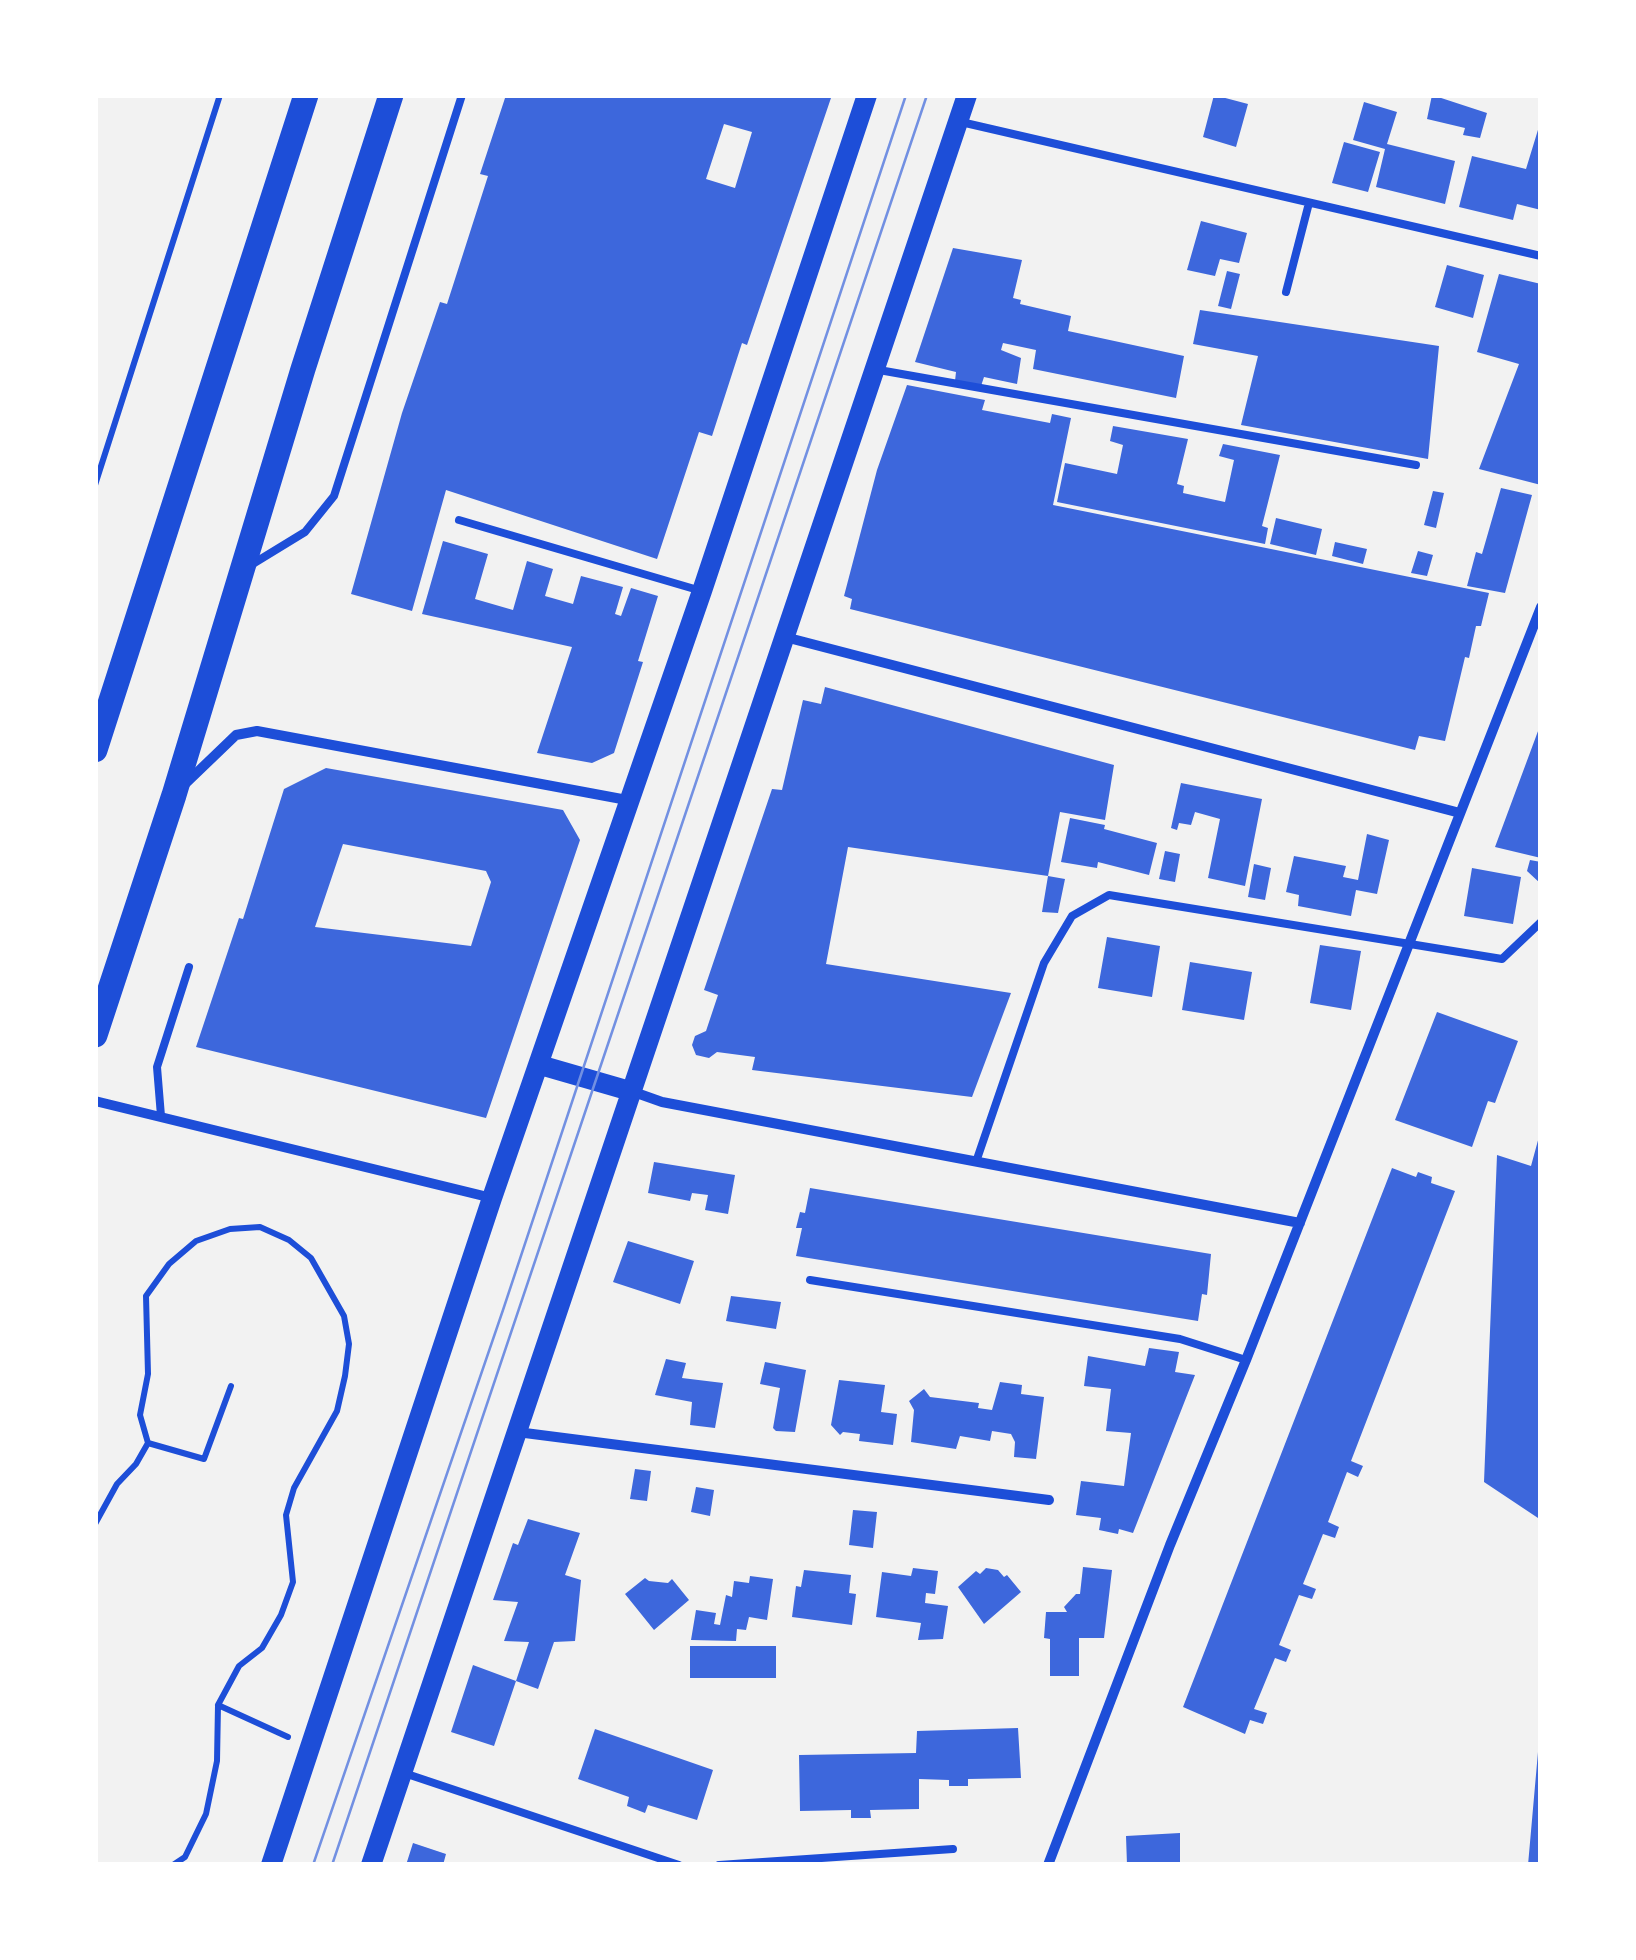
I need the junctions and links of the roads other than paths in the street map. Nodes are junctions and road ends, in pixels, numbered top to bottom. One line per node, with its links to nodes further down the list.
1 (306, 95): 17 (main road)
2 (391, 95): 13 (main road)
3 (462, 95): 13 (lane)
4 (867, 95): 14 (main road)
5 (967, 95): 6 (main road)
6 (958, 122): 7 (lane); 10 (main road)
7 (1309, 203): 8 (lane); 9 (lane)
8 (1541, 256)
9 (1286, 292)
10 (874, 369): 11 (lane); 16 (main road)
11 (1416, 465)
12 (459, 520): 14 (lane)
13 (242, 570): 18 (main road)
14 (702, 591): 19 (main road)
15 (1541, 606): 20 (street)
16 (785, 637): 20 (street); 26 (main road)
17 (95, 750)
18 (174, 796): 19 (street); 24 (main road)
19 (627, 800): 25 (main road)
20 (1460, 813): 22 (street)
21 (1541, 922): 22 (lane)
22 (1410, 942): 29 (lane); 31 (street)
23 (189, 967): 28 (lane)
24 (95, 1036)
25 (540, 1065): 26 (main road); 30 (main road)
26 (630, 1091): 29 (street); 34 (main road)
27 (95, 1102): 28 (street)
28 (161, 1116): 30 (street)
29 (977, 1159): 31 (street)
30 (492, 1198): 38 (main road)
31 (1300, 1223): 33 (street)
32 (810, 1280): 33 (lane)
33 (1246, 1360): 42 (street)
34 (517, 1432): 35 (street); 36 (main road)
35 (1049, 1500)
36 (402, 1772): 39 (main road); 40 (lane)
37 (953, 1849): 41 (lane)
38 (270, 1865)
39 (371, 1865)
40 (679, 1865)
41 (720, 1865)
42 (1048, 1865)

